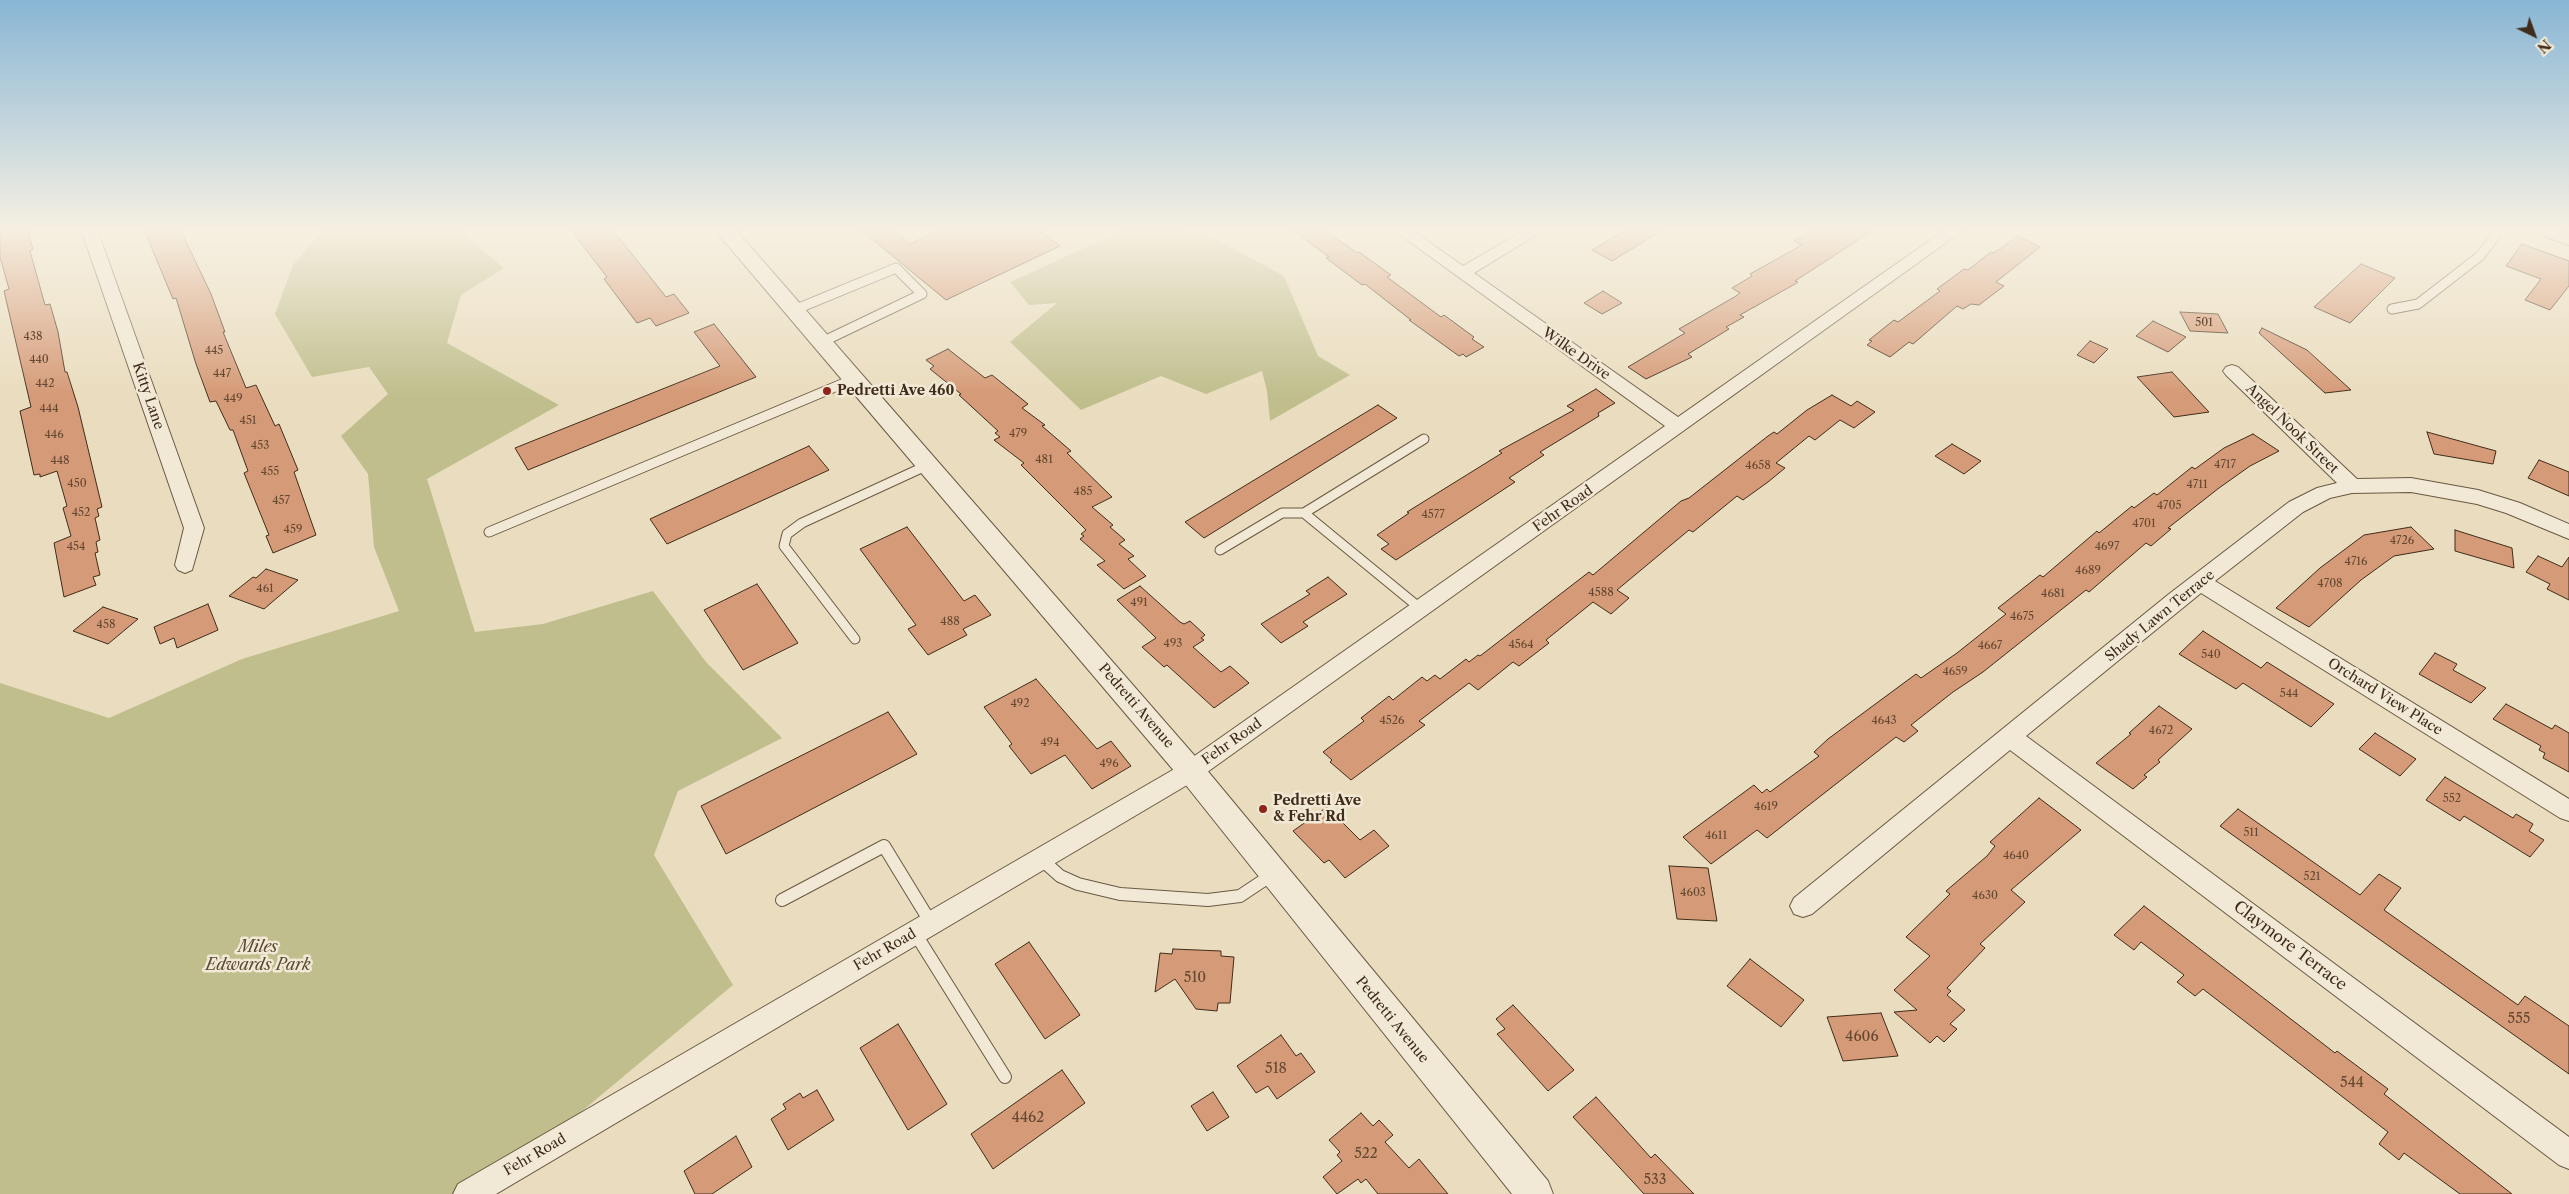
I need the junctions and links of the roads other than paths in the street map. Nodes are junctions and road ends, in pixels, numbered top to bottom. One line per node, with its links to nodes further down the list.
1 (109, 285): 21 (street, Kitty Lane)
2 (772, 285): 8 (street, Pedretti Avenue)
3 (855, 285): 8 (lane)
4 (913, 285): 10 (lane)
5 (1479, 285): 13 (street, Wilke Drive)
6 (1879, 285): 13 (street, Fehr Road)
7 (2443, 285): 9 (lane)
8 (794, 310): 10 (street, Pedretti Avenue)
9 (2392, 310)
10 (822, 342): 12 (street, Pedretti Avenue)
11 (2232, 371): 16 (street, Angel Nook Street)
12 (854, 379): 15 (street, Pedretti Avenue); 18 (lane)
13 (1679, 427): 23 (street, Fehr Road)
14 (1424, 439): 17 (lane)
15 (928, 465): 24 (lane); 26 (street, Pedretti Avenue)
16 (2352, 486): 19 (street, Shady Lawn Terrace); 22 (street, Shady Lawn Terrace)
17 (1304, 513): 20 (lane); 23 (lane)
18 (489, 532)
19 (2569, 532)
20 (1220, 550)
21 (185, 565)
22 (2202, 583): 25 (street, Shady Lawn Terrace); 27 (street, Orchard View Place)
23 (1421, 609): 26 (street, Fehr Road)
24 (855, 639)
25 (2010, 737): 31 (street, Shady Lawn Terrace); 34 (street, Claymore Terrace)
26 (1191, 771): 28 (street, Fehr Road); 29 (street, Pedretti Avenue)
27 (2569, 811)
28 (1041, 859): 29 (lane); 32 (street, Fehr Road)
29 (1273, 874): 36 (street, Pedretti Avenue)
30 (782, 900): 32 (lane)
31 (1803, 906)
32 (923, 928): 33 (lane); 35 (street, Fehr Road)
33 (1005, 1077)
34 (2569, 1156)
35 (468, 1194)
36 (1535, 1194)

